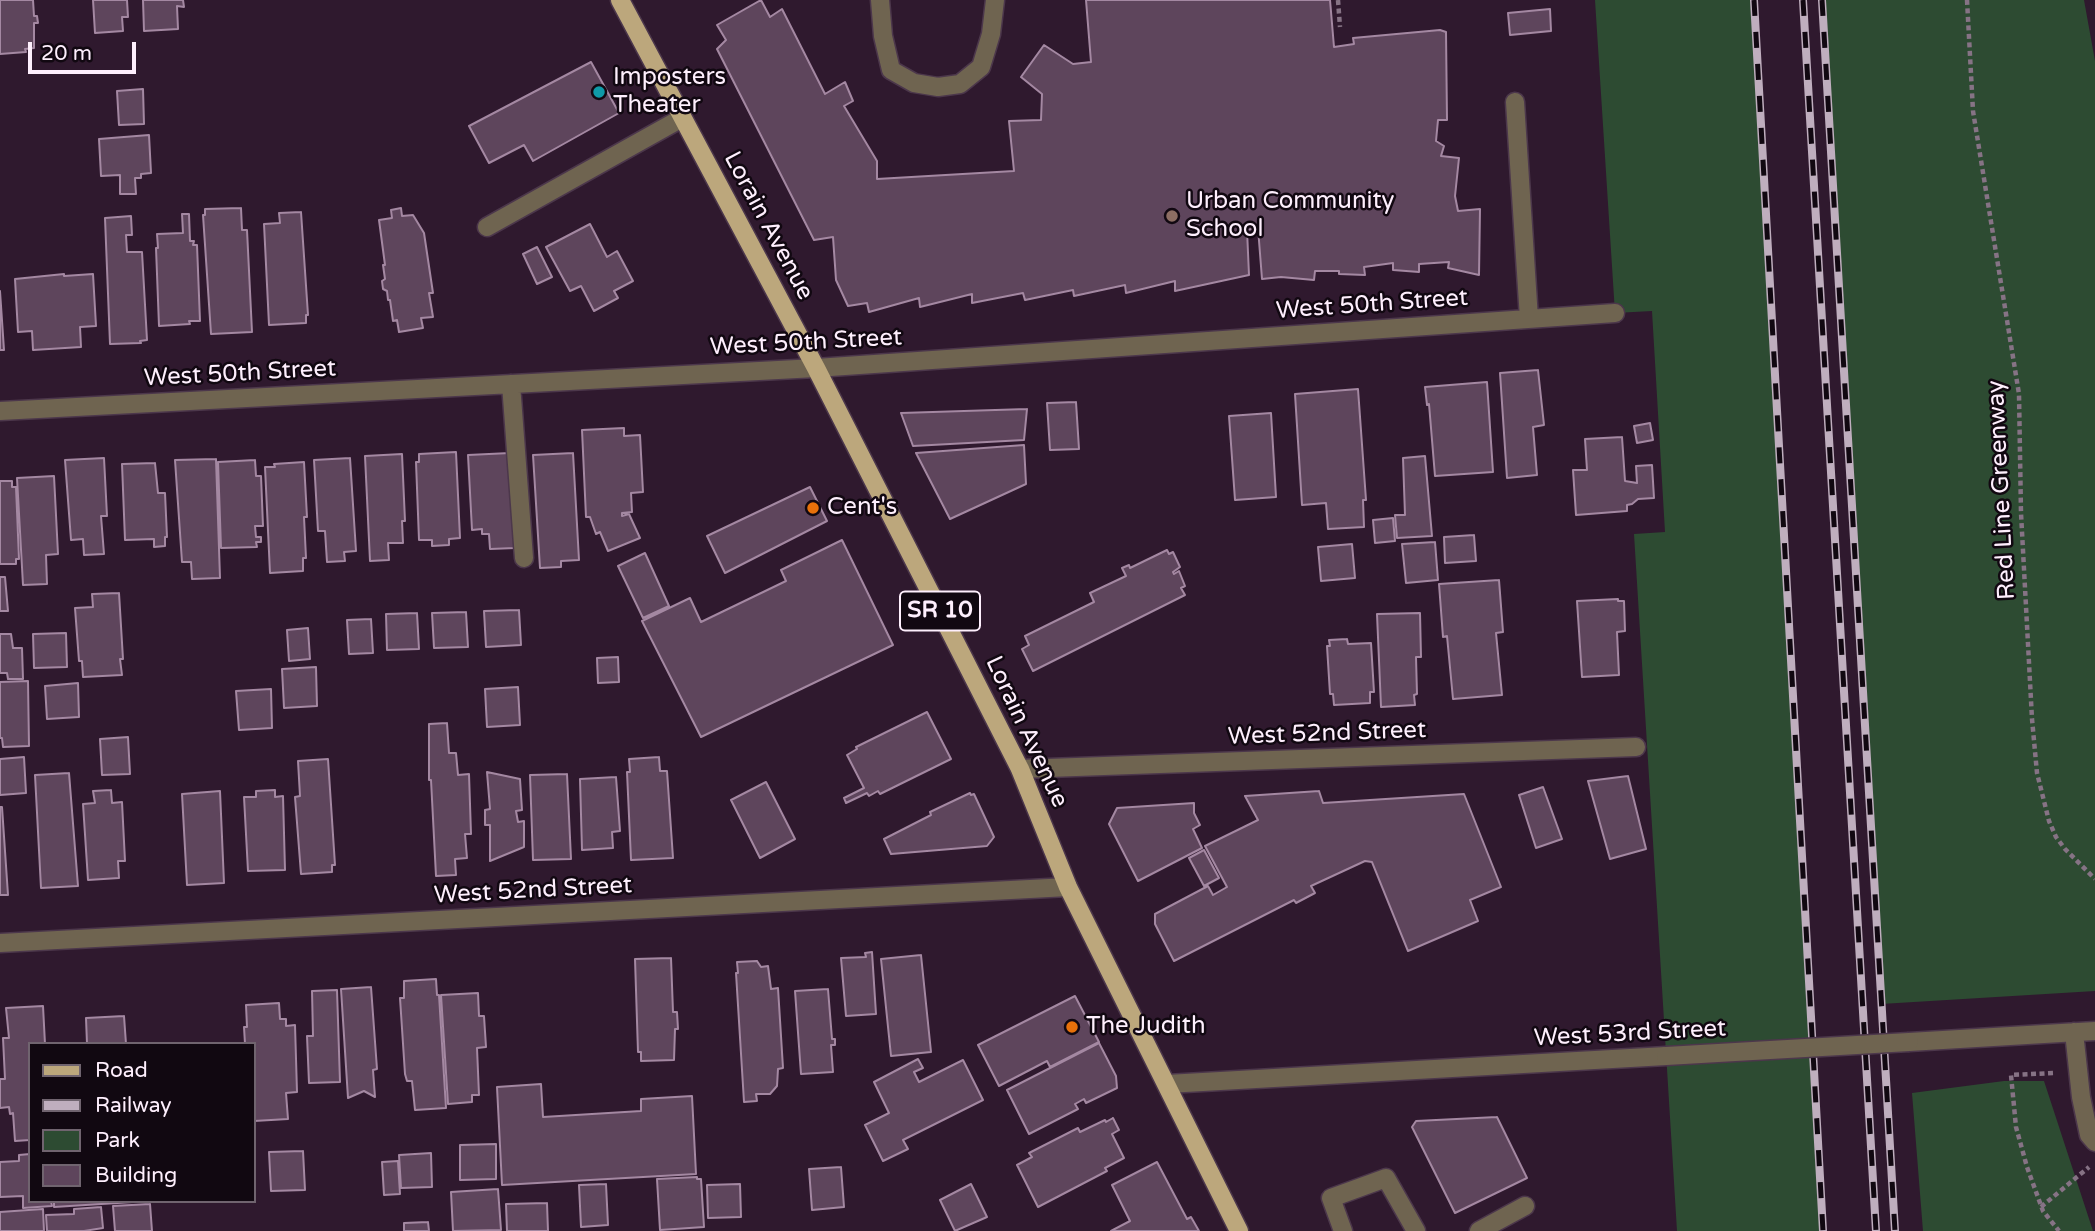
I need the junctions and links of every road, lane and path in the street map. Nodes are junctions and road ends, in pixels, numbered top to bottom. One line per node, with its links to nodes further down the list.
1 (620, 0): 8 (main road, Lorain Avenue / SR 10)
2 (880, 0): 3 (street)
3 (995, 0)
4 (1338, 0): 6 (path)
5 (1967, 0): 18 (path, Red Line Greenway)
6 (1340, 27)
7 (1515, 102): 11 (street)
8 (682, 118): 9 (street); 12 (main road, Lorain Avenue / SR 10)
9 (487, 227)
10 (1615, 313): 11 (street, West 50th Street)
11 (1529, 319): 12 (street, West 50th Street)
12 (816, 368): 13 (street, West 50th Street); 17 (main road, Lorain Avenue / SR 10)
13 (511, 384): 14 (street, West 50th Street); 15 (street)
14 (0, 411)
15 (524, 558)
16 (1636, 747): 17 (street, West 52nd Street)
17 (1020, 769): 19 (main road, Lorain Avenue / SR 10)
18 (2095, 879)
19 (1068, 887): 20 (street, West 52nd Street); 24 (main road, Lorain Avenue / SR 10)
20 (0, 943)
21 (2095, 1031): 22 (street, West 53rd Street)
22 (2074, 1032): 23 (street); 24 (street, West 53rd Street, bridge)
23 (2078, 1072): 25 (street); 28 (path)
24 (1167, 1084): 29 (main road, Lorain Avenue / SR 10)
25 (2095, 1142)
26 (2095, 1162): 28 (path)
27 (1525, 1206): 32 (street)
28 (2041, 1207): 33 (path)
29 (1239, 1231)
30 (1343, 1231): 31 (street)
31 (1416, 1231)
32 (1479, 1231)
33 (2059, 1231)

